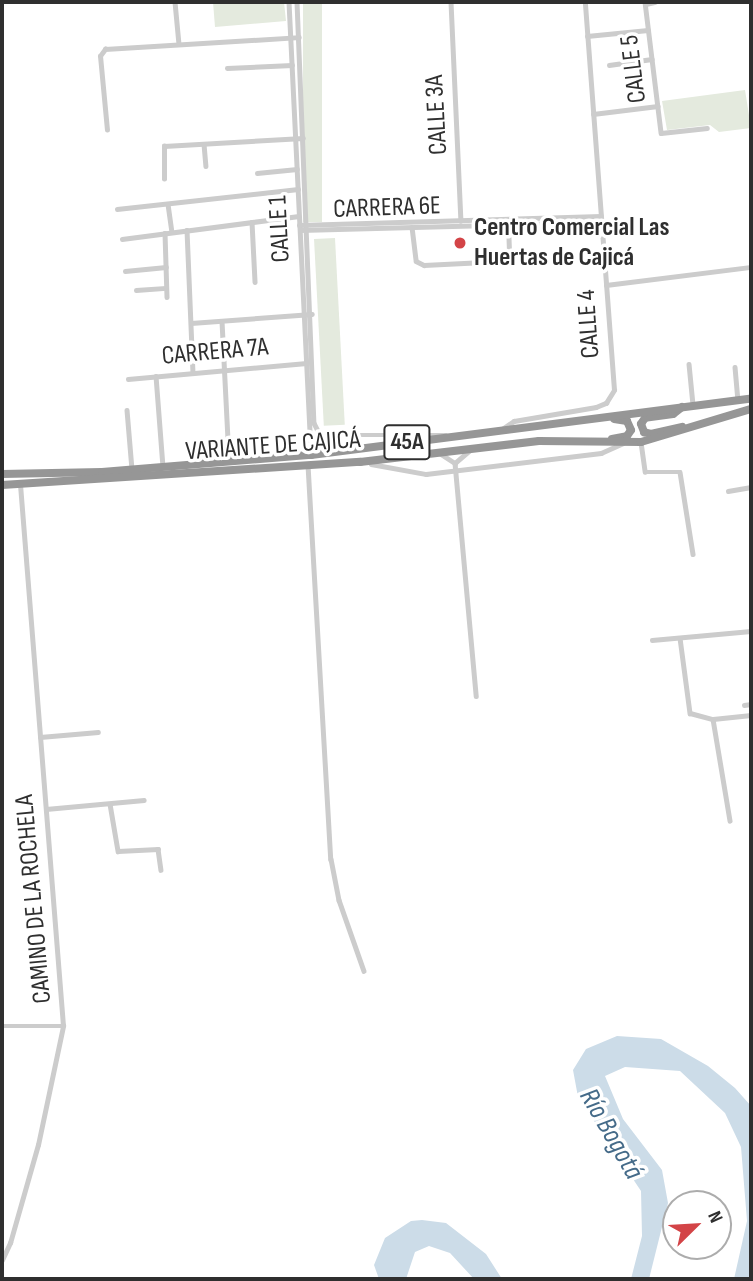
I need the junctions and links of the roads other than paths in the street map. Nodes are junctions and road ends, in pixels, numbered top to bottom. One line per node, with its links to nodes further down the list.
1 (175, 2): 12 (street)
2 (289, 2): 10 (street, CALLE 1)
3 (298, 2): 11 (street, CALLE 1)
4 (451, 2): 34 (street, CALLE 3A)
5 (585, 2): 9 (street, CALLE 4)
6 (655, 2): 7 (street)
7 (645, 3): 8 (street, CALLE 5)
8 (648, 30): 9 (street); 13 (street, CALLE 5)
9 (587, 36): 18 (street, CALLE 4)
10 (290, 37): 11 (street); 12 (street); 14 (street, CALLE 1)
11 (299, 37): 21 (street, CALLE 1)
12 (179, 44): 20 (street)
13 (652, 59): 15 (street); 17 (street, CALLE 5)
14 (292, 65): 16 (street); 22 (street, CALLE 1)
15 (608, 65)
16 (227, 68)
17 (657, 106): 18 (street); 19 (street, CALLE 5)
18 (593, 114): 32 (street, CALLE 4)
19 (707, 128)
20 (107, 130)
21 (303, 138): 22 (street); 36 (street, CALLE 1)
22 (295, 139): 23 (street); 25 (street, CALLE 1)
23 (204, 144): 24 (street); 27 (street)
24 (206, 166)
25 (297, 169): 26 (street); 28 (street, CALLE 1)
26 (257, 173)
27 (164, 179)
28 (298, 190): 29 (street); 31 (street, CALLE 1)
29 (168, 204): 30 (street); 40 (street)
30 (117, 209)
31 (299, 216): 33 (street); 38 (street, CALLE 1)
32 (601, 219): 34 (street, CARRERA 6E); 35 (street, CARRERA 6E); 47 (street, CALLE 4)
33 (252, 222): 39 (street); 46 (street, CALLE 1)
34 (461, 223): 35 (street, CARRERA 6E); 36 (street, CARRERA 6E); 37 (street, CARRERA 6E)
35 (508, 224): 37 (street)
36 (308, 227): 37 (street, CARRERA 6E); 38 (street, CARRERA 6E); 52 (street, CALLE 1)
37 (412, 227)
38 (300, 228): 51 (street, CALLE 1)
39 (187, 230): 40 (street); 54 (street)
40 (172, 232): 41 (street)
41 (165, 233): 42 (street); 43 (street)
42 (122, 239)
43 (166, 267): 45 (street); 48 (street)
44 (751, 267): 47 (street)
45 (125, 271)
46 (256, 282)
47 (606, 285): 70 (street, CALLE 4)
48 (166, 288): 49 (street); 50 (street)
49 (136, 290)
50 (167, 297)
51 (304, 314): 52 (street); 53 (street); 55 (street, CALLE 1)
52 (312, 314): 71 (street, CALLE 1)
53 (222, 321): 54 (street); 58 (street)
54 (191, 323): 59 (street)
55 (306, 363): 58 (street, CARRERA 7A); 77 (street, CALLE 1)
56 (689, 365): 64 (street)
57 (735, 367): 63 (street)
58 (224, 370): 59 (street, CARRERA 7A); 78 (street)
59 (193, 373): 60 (street, CARRERA 7A)
60 (156, 376): 61 (street, CARRERA 7A); 82 (street)
61 (128, 379)
62 (751, 399): 63 (highway, VARIANTE DE CAJICÁ / 45A)
63 (738, 401): 64 (highway, VARIANTE DE CAJICÁ / 45A)
64 (693, 406): 65 (highway, VARIANTE DE CAJICÁ / 45A)
65 (682, 407): 68 (highway, VARIANTE DE CAJICÁ / 45A); 69 (highway)
66 (751, 409): 69 (highway, VARIANTE DE CAJICÁ / 45A)
67 (127, 410): 83 (street)
68 (594, 417): 70 (highway, VARIANTE DE CAJICÁ / 45A); 72 (highway)
69 (689, 428): 73 (highway, VARIANTE DE CAJICÁ / 45A)
70 (499, 430): 71 (highway, VARIANTE DE CAJICÁ / 45A)
71 (451, 436): 77 (highway, VARIANTE DE CAJICÁ / 45A)
72 (595, 442): 74 (highway, VARIANTE DE CAJICÁ / 45A); 75 (highway, VARIANTE DE CAJICÁ / 45A)
73 (641, 442): 74 (highway, VARIANTE DE CAJICÁ / 45A); 90 (street)
74 (623, 443): 84 (street)
75 (472, 448): 76 (highway, VARIANTE DE CAJICÁ / 45A); 80 (street)
76 (437, 451): 79 (highway, VARIANTE DE CAJICÁ / 45A); 80 (street)
77 (311, 455): 78 (highway, VARIANTE DE CAJICÁ / 45A)
78 (229, 462): 82 (highway, VARIANTE DE CAJICÁ / 45A)
79 (360, 462): 81 (highway, VARIANTE DE CAJICÁ / 45A); 84 (street)
80 (455, 463): 84 (street)
81 (308, 465): 87 (highway, VARIANTE DE CAJICÁ / 45A); 106 (street)
82 (163, 467): 83 (highway, VARIANTE DE CAJICÁ / 45A)
83 (132, 470): 85 (highway, VARIANTE DE CAJICÁ / 45A)
84 (456, 471): 94 (street)
85 (2, 474)
86 (2, 485): 87 (highway, VARIANTE DE CAJICÁ / 45A)
87 (20, 485): 100 (street, CAMINO DE LA ROCHELA)
88 (751, 487): 89 (street)
89 (728, 491)
90 (693, 554)
91 (751, 631): 92 (street)
92 (680, 638): 93 (street); 98 (street)
93 (652, 640)
94 (476, 696)
95 (751, 704): 96 (street)
96 (744, 705)
97 (751, 715): 98 (street)
98 (713, 719): 104 (street)
99 (98, 732): 100 (street)
100 (40, 737): 103 (street, CAMINO DE LA ROCHELA)
101 (144, 800): 102 (street)
102 (110, 804): 103 (street); 105 (street)
103 (46, 809): 108 (street, CAMINO DE LA ROCHELA)
104 (730, 821)
105 (161, 870)
106 (364, 971)
107 (2, 1026): 108 (street)
108 (63, 1026): 109 (street, CAMINO DE LA ROCHELA)
109 (2, 1260)

